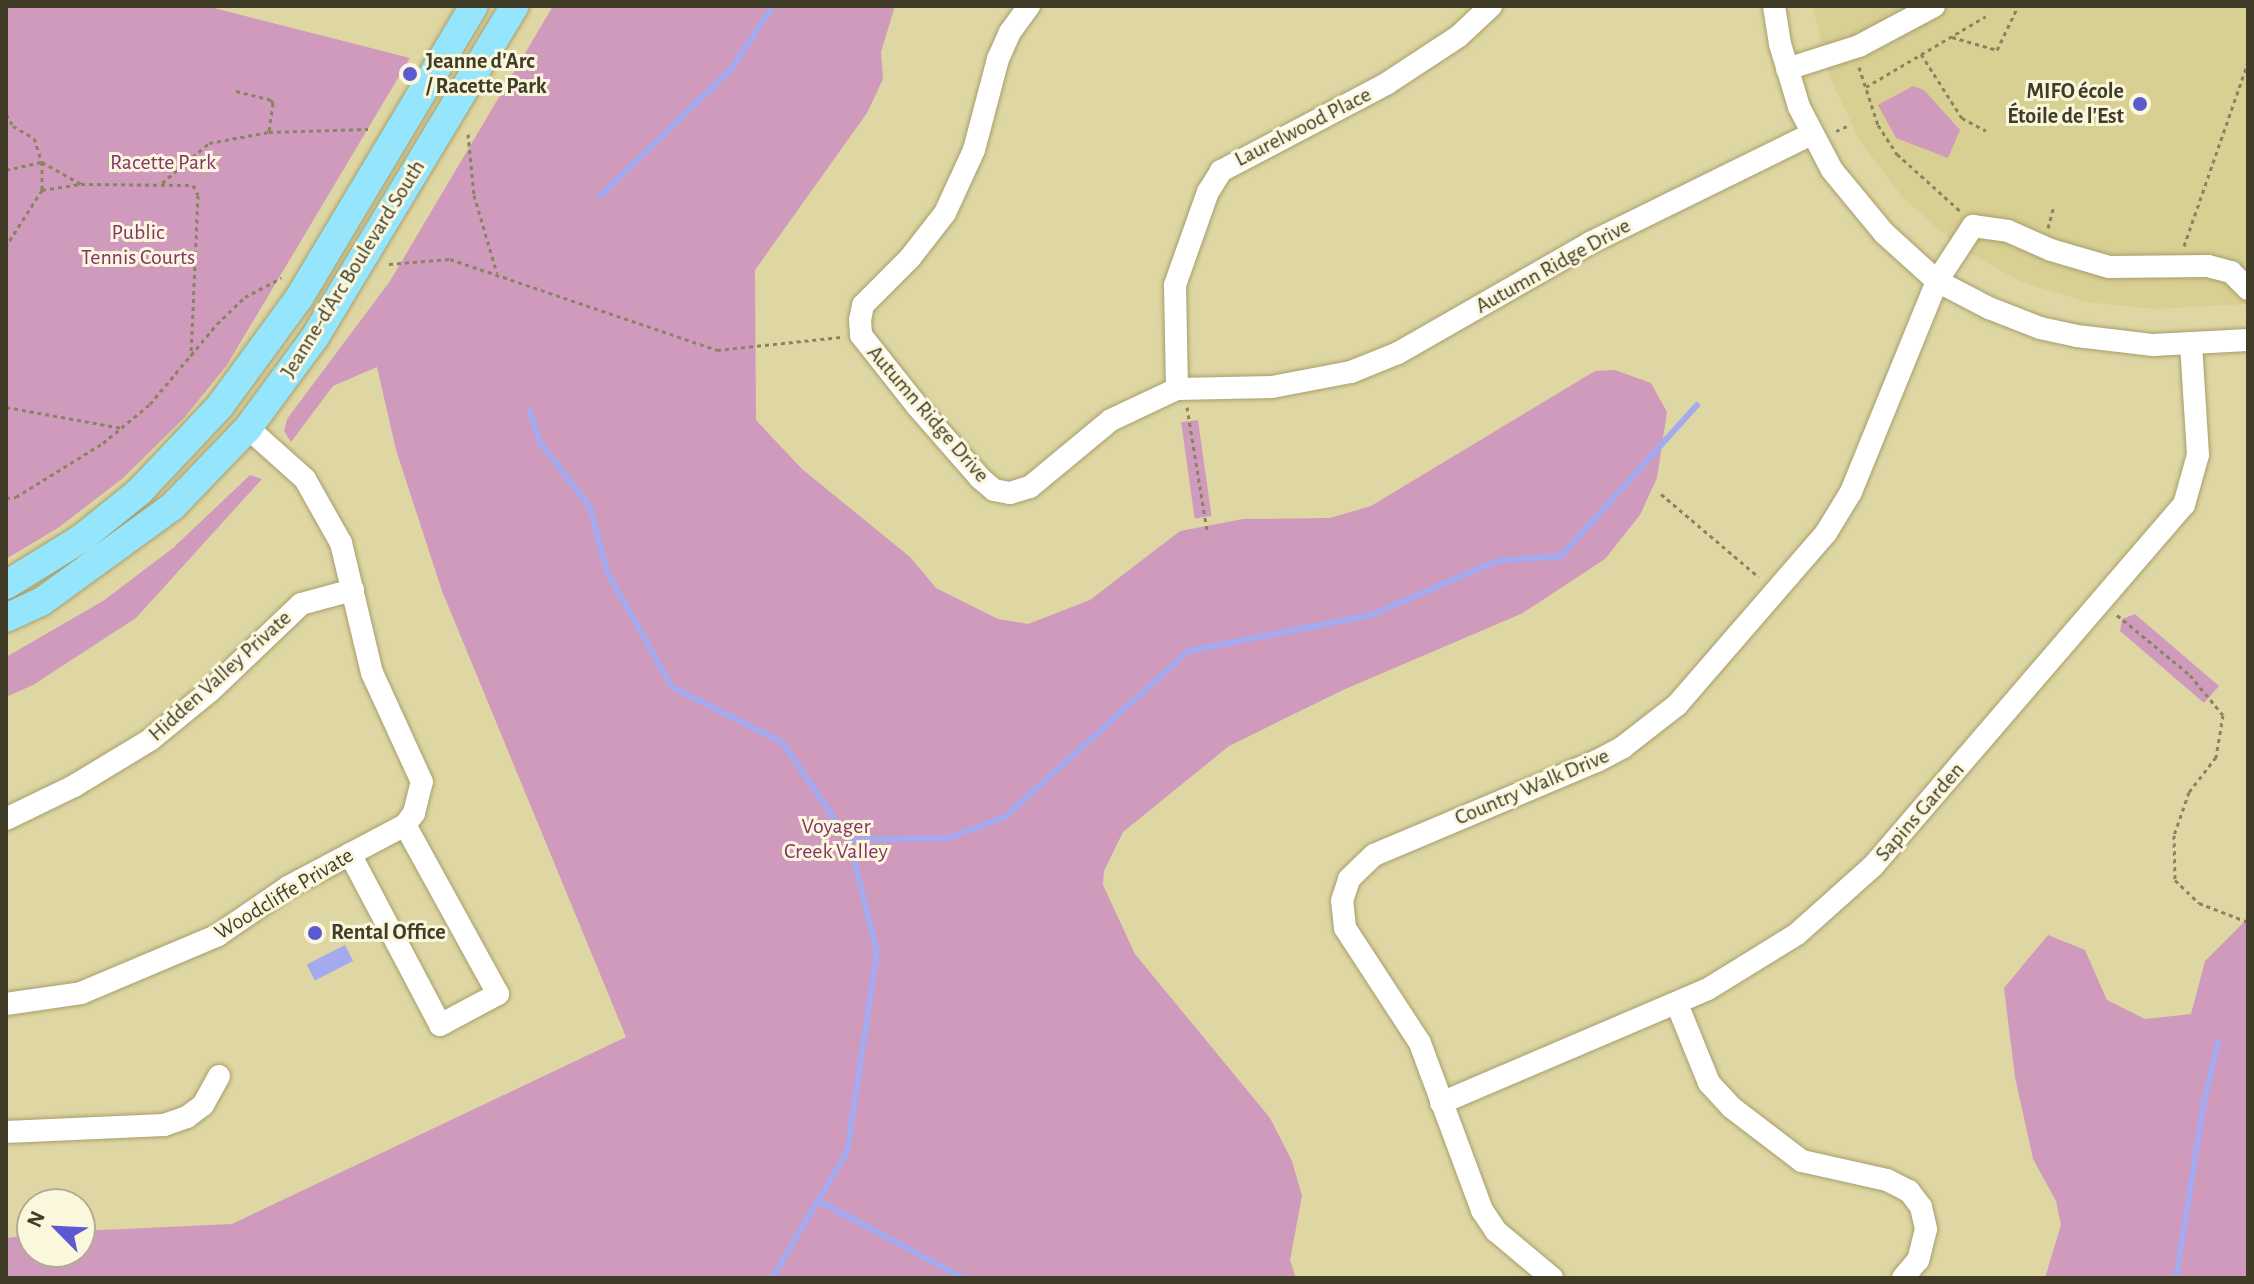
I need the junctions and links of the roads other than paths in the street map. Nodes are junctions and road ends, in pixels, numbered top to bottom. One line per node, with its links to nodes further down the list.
1 (474, 6): 14 (main road, Jeanne-d'Arc Boulevard South)
2 (515, 6): 15 (main road, Jeanne-d'Arc Boulevard South)
3 (1029, 6): 13 (street, Autumn Ridge Drive)
4 (1491, 6): 13 (street, Laurelwood Place)
5 (1774, 6): 7 (street)
6 (1934, 6): 7 (street)
7 (1787, 69): 8 (street)
8 (1812, 134): 9 (street); 13 (street, Autumn Ridge Drive)
9 (1937, 281): 10 (street, Country Walk Drive); 12 (street); 25 (street, Country Walk Drive)
10 (2248, 289)
11 (2248, 340): 12 (street)
12 (2191, 344): 23 (street, Sapins Garden)
13 (1180, 389)
14 (220, 406): 15 (main road); 16 (main road, Jeanne-d'Arc Boulevard South)
15 (248, 428): 17 (street); 18 (main road, Jeanne-d'Arc Boulevard South)
16 (6, 585)
17 (353, 590): 19 (street, Hidden Valley Private); 20 (street)
18 (6, 618)
19 (6, 819)
20 (405, 825): 21 (street, Woodcliffe Private); 21 (street)
21 (350, 854): 22 (street, Woodcliffe Private)
22 (6, 1004)
23 (1677, 1004): 25 (street, Sapins Garden); 28 (street)
24 (219, 1076): 26 (street)
25 (1441, 1103): 27 (street, Country Walk Drive)
26 (6, 1132)
27 (1552, 1278)
28 (1903, 1278)

